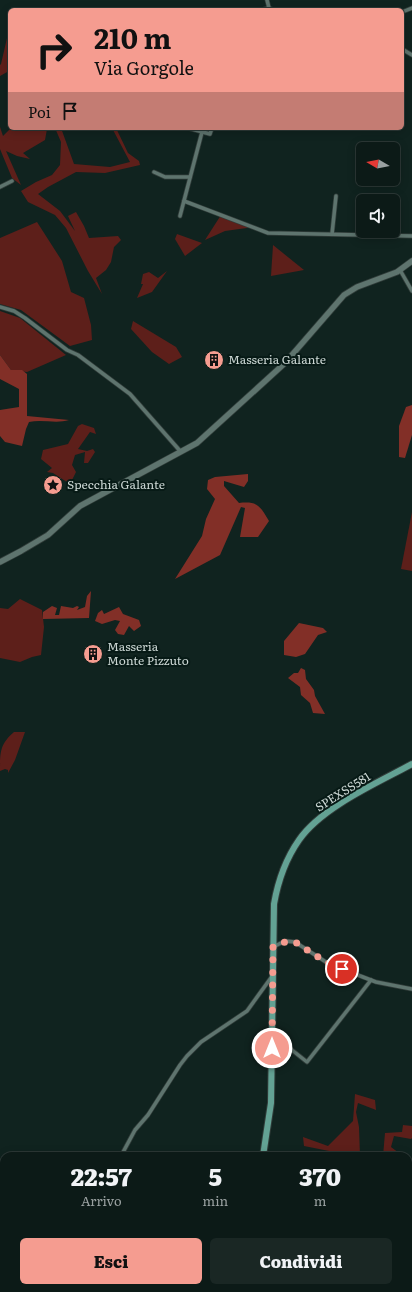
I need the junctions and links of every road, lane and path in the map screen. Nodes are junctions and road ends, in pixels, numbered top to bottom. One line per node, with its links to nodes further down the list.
1 (267, 0): 2 (street)
2 (269, 8)
3 (195, 130): 5 (street)
4 (211, 130): 5 (street)
5 (202, 132): 7 (street)
6 (154, 172): 7 (street)
7 (190, 177): 11 (street)
8 (12, 181): 9 (street)
9 (0, 187)
10 (336, 196): 13 (street)
11 (184, 201): 12 (street); 13 (street)
12 (180, 216)
13 (332, 234): 14 (street)
14 (412, 236)
15 (412, 261): 16 (street)
16 (400, 270): 17 (street); 19 (street)
17 (412, 291)
18 (0, 307): 19 (street)
19 (182, 452): 20 (street)
20 (0, 562)
21 (411, 765): 22 (main road, SPEXSS581)
22 (273, 947): 23 (main road, SPEXSS581); 24 (street)
23 (273, 974): 26 (main road, SPEXSS581); 27 (street)
24 (371, 980): 25 (street); 26 (street)
25 (412, 990)
26 (272, 1034): 28 (main road, SPEXSS581)
27 (123, 1152)
28 (264, 1152)

